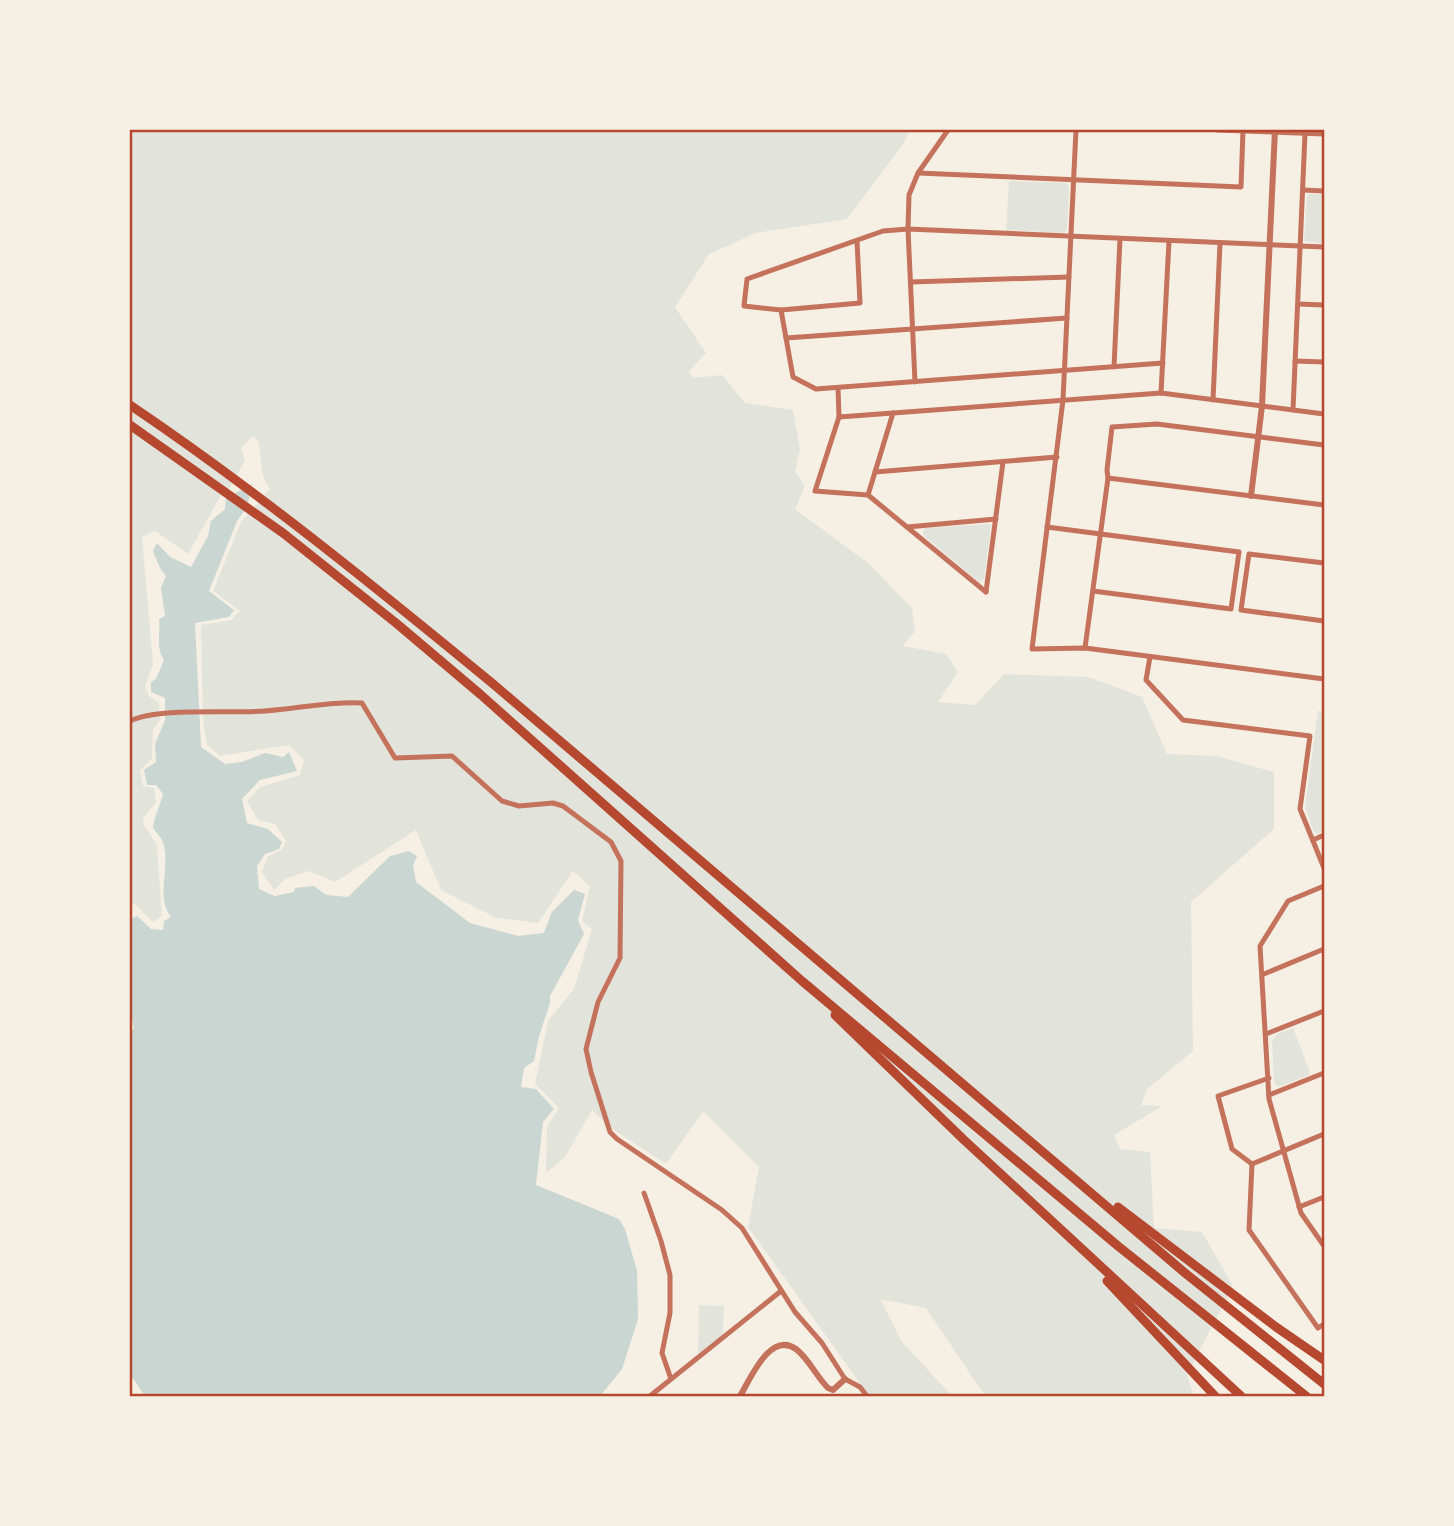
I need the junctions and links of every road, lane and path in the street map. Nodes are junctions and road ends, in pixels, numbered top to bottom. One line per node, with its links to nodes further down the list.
1 (948, 130): 8 (street)
2 (1076, 130): 9 (street)
3 (1217, 130): 4 (street)
4 (1243, 130): 5 (street); 9 (street)
5 (1275, 131): 6 (street); 18 (street)
6 (1305, 134): 7 (street); 10 (street)
7 (1325, 134)
8 (918, 173): 9 (street); 12 (street)
9 (1074, 179): 13 (street)
10 (1303, 190): 11 (street); 19 (street)
11 (1325, 191)
12 (908, 229): 13 (street); 15 (street); 22 (street)
13 (1071, 237): 14 (street); 21 (street)
14 (1120, 239): 16 (street); 32 (street)
15 (857, 241): 25 (street); 25 (street)
16 (1169, 241): 17 (street); 31 (street)
17 (1220, 243): 18 (street); 38 (street)
18 (1269, 245): 19 (street); 40 (street)
19 (1300, 246): 20 (street); 23 (street)
20 (1325, 247)
21 (1069, 277): 22 (street); 26 (street)
22 (911, 282): 27 (street)
23 (1298, 304): 24 (street); 29 (street)
24 (1325, 305)
25 (781, 310): 28 (street)
26 (1067, 318): 27 (street); 33 (street)
27 (913, 329): 28 (street); 34 (street)
28 (786, 338): 35 (street)
29 (1295, 360): 30 (street); 41 (street)
30 (1325, 362)
31 (1163, 363): 32 (street); 36 (street)
32 (1114, 366): 33 (street)
33 (1065, 370): 34 (street); 37 (street)
34 (915, 382): 35 (street)
35 (838, 388): 44 (street)
36 (1161, 393): 37 (street); 38 (street)
37 (1063, 400): 42 (street); 48 (street)
38 (1213, 400): 40 (street)
39 (130, 405): 81 (highway)
40 (1262, 406): 41 (street); 46 (street)
41 (1293, 410): 43 (street)
42 (892, 414): 44 (street); 50 (street)
43 (1325, 414)
44 (839, 417): 52 (street)
45 (130, 425): 72 (highway)
46 (1259, 436): 47 (street); 51 (street); 53 (street)
47 (1325, 445)
48 (1056, 457): 49 (street); 57 (street)
49 (1003, 462): 50 (street); 55 (street)
50 (875, 472): 52 (street)
51 (1108, 478): 53 (street); 58 (street)
52 (868, 495): 56 (street)
53 (1251, 496): 54 (street)
54 (1325, 505)
55 (996, 519): 56 (street); 56 (street)
56 (907, 527)
57 (1047, 527): 58 (street); 62 (street)
58 (1100, 535): 60 (street); 60 (street)
59 (1325, 563): 61 (street)
60 (1093, 591): 62 (street)
61 (1325, 621)
62 (1085, 648): 63 (street)
63 (1150, 657): 64 (street); 67 (street)
64 (1325, 679)
65 (130, 721): 87 (street)
66 (1325, 835): 67 (street)
67 (1313, 840): 68 (street)
68 (1325, 868)
69 (1325, 886): 71 (street)
70 (1325, 949): 71 (street)
71 (1264, 974): 74 (street)
72 (802, 981): 85 (highway); 100 (highway)
73 (1325, 1011): 74 (street)
74 (1266, 1034): 76 (street)
75 (1325, 1073): 77 (street)
76 (1269, 1078): 77 (street); 80 (street)
77 (1269, 1095): 79 (street)
78 (1325, 1134): 79 (street)
79 (1284, 1150): 80 (street); 84 (street)
80 (1252, 1164): 88 (street)
81 (1084, 1185): 89 (highway); 94 (highway)
82 (644, 1193): 92 (street)
83 (1325, 1196): 84 (street)
84 (1299, 1207): 86 (street)
85 (1046, 1216): 98 (highway); 99 (highway)
86 (1325, 1246)
87 (781, 1291): 92 (street); 93 (street)
88 (1325, 1324)
89 (1294, 1339): 90 (highway); 91 (highway)
90 (1325, 1354)
91 (1325, 1360)
92 (671, 1379): 95 (street)
93 (845, 1379): 96 (street); 97 (street)
94 (1325, 1384)
95 (650, 1396)
96 (740, 1396)
97 (867, 1396)
98 (1215, 1396)
99 (1241, 1396)
100 (1306, 1396)

